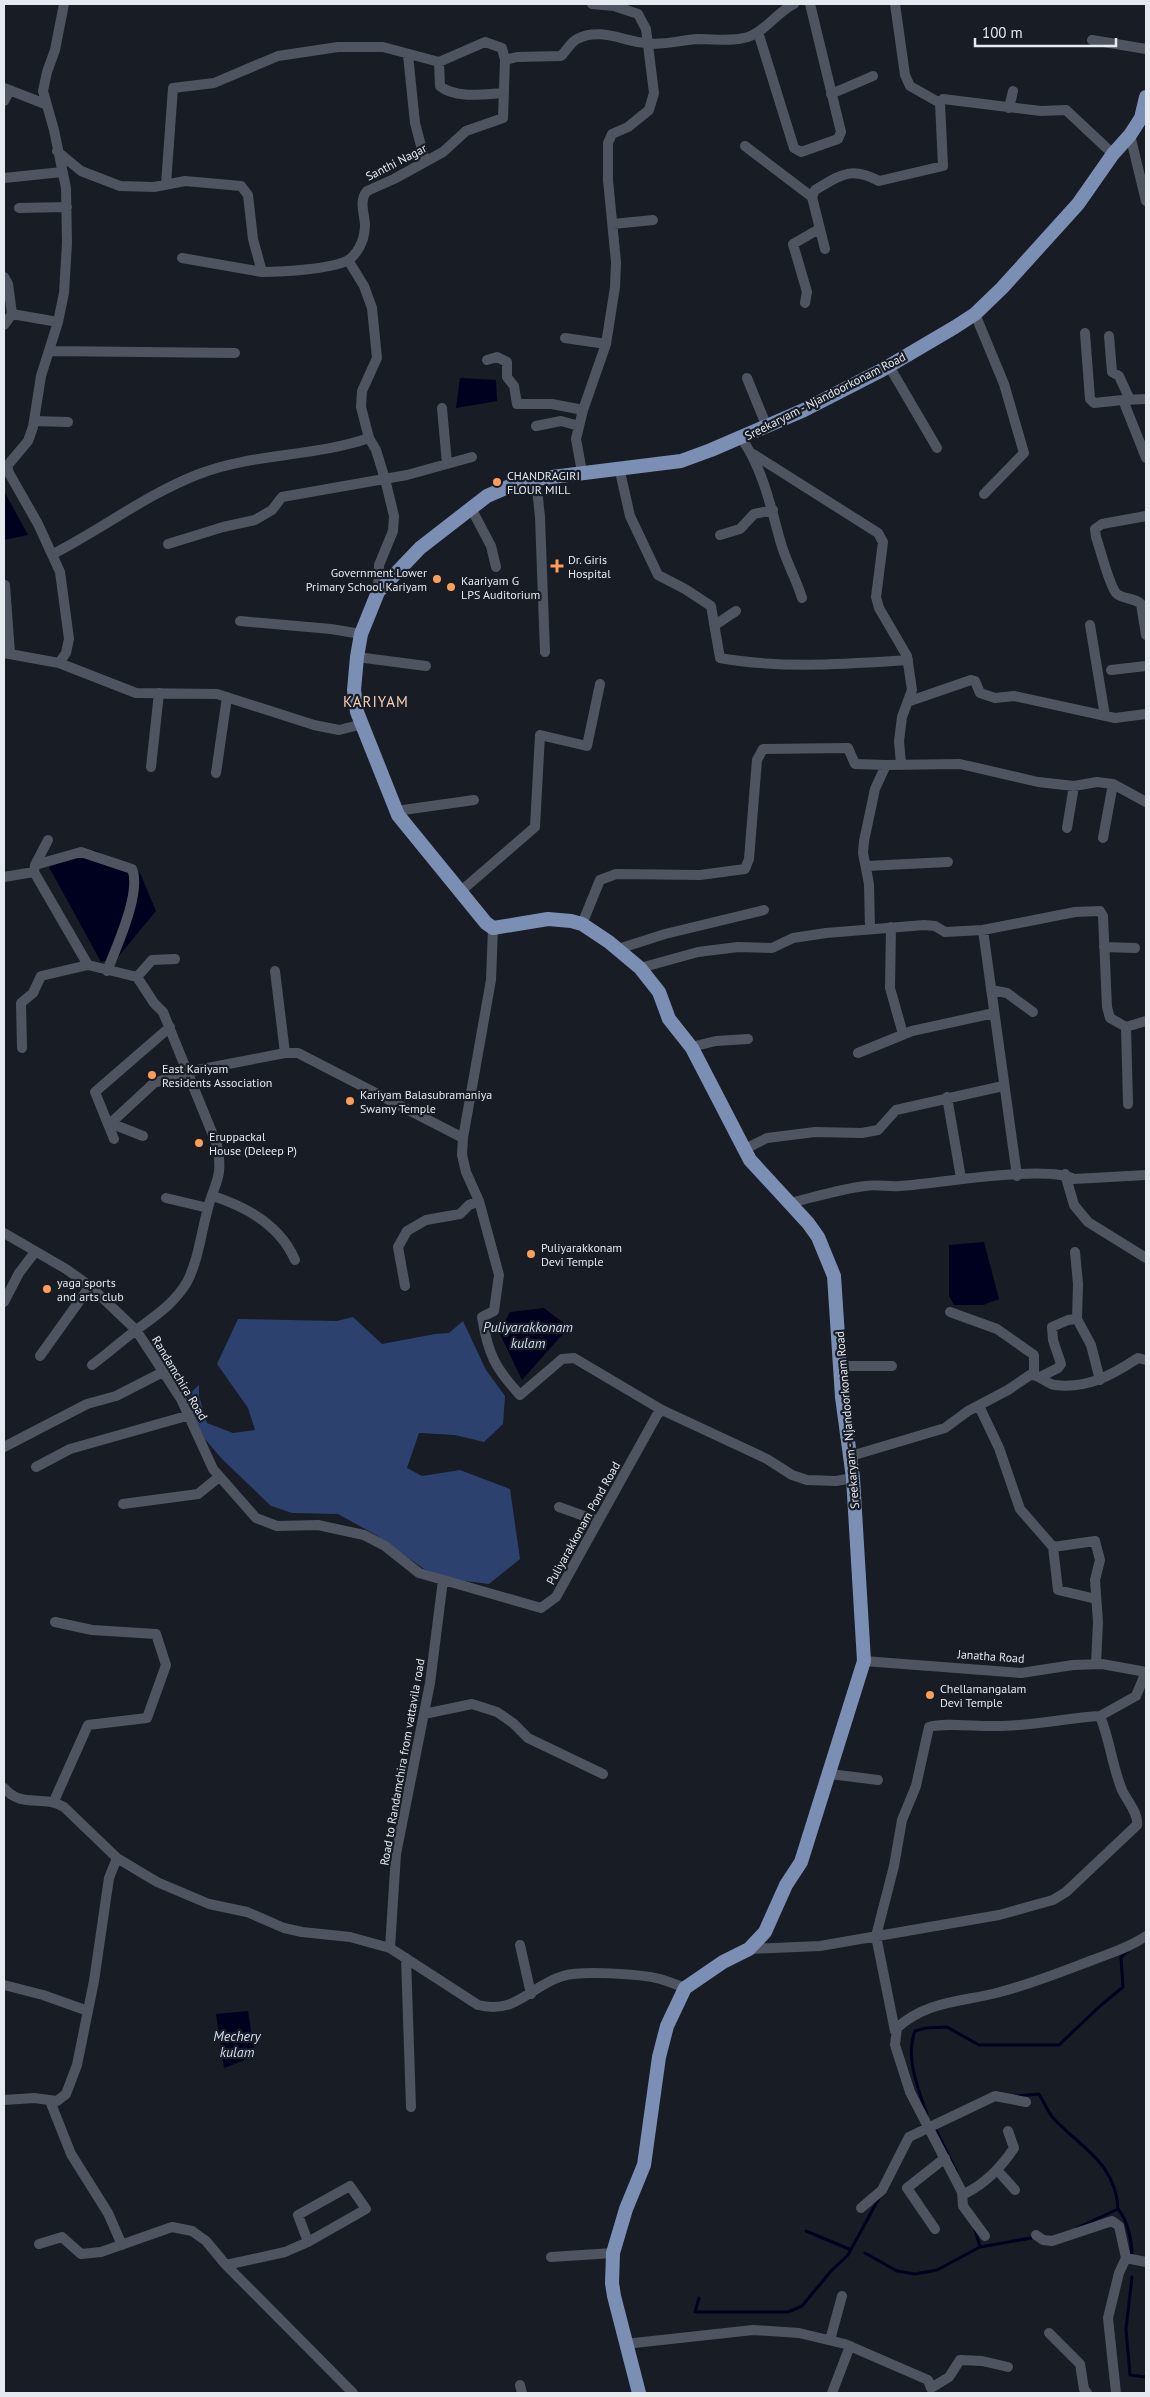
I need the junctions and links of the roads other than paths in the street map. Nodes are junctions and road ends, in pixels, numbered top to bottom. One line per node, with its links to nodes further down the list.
1 (64, 4): 21 (street)
2 (592, 4): 8 (street)
3 (794, 4): 6 (street)
4 (810, 4): 17 (street)
5 (895, 4): 20 (street)
6 (758, 32): 8 (street); 17 (street)
7 (1092, 40): 9 (street)
8 (649, 44): 11 (street); 37 (street)
9 (1146, 49)
10 (408, 55): 12 (street); 28 (street); 31 (street)
11 (505, 60): 12 (street); 16 (street, Santhi Nagar)
12 (439, 62): 16 (street)
13 (873, 76): 17 (street)
14 (7, 89): 19 (street); 21 (street)
15 (1013, 91): 22 (street)
16 (504, 93): 28 (street, Santhi Nagar)
17 (831, 94)
18 (1146, 97): 23 (main road, Sreekaryam - Njandoorkonam Road)
19 (4, 101)
20 (940, 103): 22 (street); 32 (street)
21 (45, 104): 26 (street)
22 (1009, 108): 27 (street)
23 (1144, 120): 24 (main road, Sreekaryam - Njandoorkonam Road)
24 (1130, 135): 27 (main road, Sreekaryam - Njandoorkonam Road); 33 (street)
25 (745, 146): 32 (street)
26 (57, 152): 29 (street); 31 (street)
27 (1113, 154): 46 (main road, Sreekaryam - Njandoorkonam Road)
28 (425, 161): 41 (street, Santhi Nagar)
29 (62, 172): 30 (street); 34 (street)
30 (4, 178)
31 (166, 184): 42 (street)
32 (812, 197): 38 (street)
33 (1146, 201)
34 (67, 207): 35 (street); 47 (street)
35 (20, 208)
36 (653, 220): 37 (street)
37 (613, 224): 52 (street)
38 (819, 229): 39 (street); 44 (street)
39 (825, 250)
40 (182, 258): 42 (street)
41 (348, 260): 42 (street); 67 (street)
42 (262, 272)
43 (4, 277): 45 (street)
44 (805, 303)
45 (12, 314): 47 (street); 48 (street)
46 (975, 314): 56 (main road, Sreekaryam - Njandoorkonam Road); 79 (street)
47 (58, 322): 53 (street)
48 (4, 325)
49 (1085, 334): 59 (street)
50 (1109, 336): 59 (street)
51 (566, 338): 52 (street)
52 (606, 344): 61 (street)
53 (48, 351): 54 (street); 62 (street)
54 (235, 353)
55 (487, 360): 61 (street)
56 (888, 366): 66 (main road, Sreekaryam - Njandoorkonam Road); 69 (street)
57 (747, 378): 66 (street)
58 (1146, 399): 59 (street)
59 (1126, 400): 72 (street)
60 (442, 408): 73 (street)
61 (583, 410): 65 (street)
62 (34, 421): 63 (street); 74 (street)
63 (68, 422)
64 (536, 426): 65 (street)
65 (579, 426): 76 (street)
66 (768, 427): 68 (main road, Sreekaryam - Njandoorkonam Road)
67 (369, 438): 77 (street); 85 (street)
68 (742, 438): 70 (street); 75 (main road, Sreekaryam - Njandoorkonam Road)
69 (937, 448)
70 (753, 454): 81 (street); 99 (street)
71 (472, 457): 73 (street)
72 (1146, 458)
73 (446, 464): 77 (street)
74 (6, 467): 85 (street)
75 (619, 468): 76 (main road, Sreekaryam - Njandoorkonam Road); 93 (street)
76 (582, 472): 78 (main road, Sreekaryam - Njandoorkonam Road)
77 (385, 479): 84 (street); 88 (street)
78 (536, 479): 80 (main road, Sreekaryam - Njandoorkonam Road); 96 (street)
79 (984, 494)
80 (471, 508): 86 (street); 88 (main road, Sreekaryam - Njandoorkonam Road)
81 (773, 510): 83 (street); 89 (street)
82 (1146, 516): 95 (street)
83 (720, 534)
84 (168, 544)
85 (53, 554): 100 (street)
86 (496, 567)
87 (5, 585): 97 (street)
88 (378, 592): 94 (main road, Sreekaryam - Njandoorkonam Road)
89 (802, 598)
90 (736, 611): 93 (street)
91 (240, 621): 94 (street)
92 (1090, 625): 109 (street)
93 (716, 626): 99 (street)
94 (361, 634): 98 (main road, Sreekaryam - Njandoorkonam Road)
95 (1146, 635)
96 (545, 652)
97 (7, 653): 100 (street)
98 (357, 657): 101 (street); 110 (main road, Sreekaryam - Njandoorkonam Road)
99 (908, 660): 107 (street)
100 (59, 663): 105 (street)
101 (426, 666)
102 (1146, 666): 103 (street)
103 (1111, 670)
104 (600, 684): 127 (street)
105 (159, 693): 106 (street); 113 (street)
106 (227, 697): 110 (street); 114 (street)
107 (910, 701): 109 (street); 111 (street)
108 (1146, 714): 109 (street)
109 (1105, 716)
110 (363, 724): 119 (main road, Sreekaryam - Njandoorkonam Road)
111 (900, 764): 112 (street); 116 (street)
112 (886, 765): 124 (street); 129 (street)
113 (151, 766)
114 (216, 773)
115 (1113, 784): 116 (street); 118 (street); 121 (street)
116 (1074, 786): 120 (street)
117 (474, 800): 119 (street)
118 (1146, 802)
119 (396, 811): 127 (main road, Sreekaryam - Njandoorkonam Road)
120 (1067, 828)
121 (1103, 838)
122 (48, 840): 125 (street)
123 (948, 862): 124 (street)
124 (866, 866): 132 (street)
125 (35, 868): 126 (street); 138 (street); 140 (street)
126 (4, 877)
127 (461, 891): 131 (main road, Sreekaryam - Njandoorkonam Road)
128 (764, 910): 136 (street)
129 (582, 924): 131 (main road, Sreekaryam - Njandoorkonam Road); 136 (main road, Sreekaryam - Njandoorkonam Road)
130 (891, 927): 132 (street); 133 (street); 149 (street)
131 (494, 928): 160 (street)
132 (870, 929): 139 (street)
133 (983, 930): 134 (street); 143 (street)
134 (1104, 947): 135 (street); 148 (street)
135 (1135, 948)
136 (618, 949): 139 (main road, Sreekaryam - Njandoorkonam Road)
137 (175, 959): 142 (street)
138 (88, 966): 140 (street); 152 (street)
139 (640, 968): 151 (main road, Sreekaryam - Njandoorkonam Road)
140 (108, 971): 142 (street)
141 (275, 971): 153 (street)
142 (137, 977): 147 (street)
143 (991, 990): 144 (street); 145 (street)
144 (1033, 1012)
145 (994, 1013): 149 (street); 156 (street)
146 (1146, 1021): 148 (street)
147 (170, 1027): 155 (street); 161 (street)
148 (1126, 1027): 158 (street)
149 (903, 1034): 154 (street)
150 (748, 1039): 151 (street)
151 (691, 1047): 162 (main road, Sreekaryam - Njandoorkonam Road)
152 (22, 1048)
153 (285, 1053): 155 (street); 160 (street)
154 (858, 1053)
155 (187, 1072): 159 (street); 167 (street)
156 (1003, 1086): 157 (street); 165 (street)
157 (946, 1097): 162 (street); 166 (street)
158 (1128, 1104)
159 (143, 1136)
160 (463, 1138): 169 (street)
161 (114, 1139)
162 (745, 1149): 170 (main road, Sreekaryam - Njandoorkonam Road)
163 (1065, 1174): 164 (street); 165 (street); 175 (street)
164 (1146, 1175)
165 (1017, 1176): 166 (street)
166 (961, 1178): 170 (street)
167 (213, 1196): 171 (street); 176 (street)
168 (166, 1198): 171 (street)
169 (478, 1201): 178 (street); 192 (street)
170 (790, 1202): 186 (main road, Sreekaryam - Njandoorkonam Road)
171 (208, 1208): 182 (street)
172 (4, 1233): 173 (street, Randamchira Road)
173 (35, 1252): 177 (street, Randamchira Road); 179 (street)
174 (1075, 1252): 181 (street)
175 (1146, 1258)
176 (295, 1260)
177 (90, 1286): 182 (street, Randamchira Road); 183 (street)
178 (405, 1286)
179 (4, 1302)
180 (950, 1312): 189 (street)
181 (1077, 1319): 189 (street); 190 (street)
182 (136, 1330): 185 (street); 188 (street, Randamchira Road)
183 (40, 1356)
184 (1146, 1360): 190 (street)
185 (92, 1365)
186 (840, 1366): 187 (street); 195 (main road, Sreekaryam - Njandoorkonam Road)
187 (892, 1366)
188 (163, 1372): 193 (street, Randamchira Road); 194 (street)
189 (1037, 1376): 190 (street); 191 (street)
190 (1100, 1380)
191 (979, 1406): 195 (street); 202 (street)
192 (662, 1410): 198 (street); 201 (street, Puliyarakkonam Pond Road)
193 (190, 1415): 196 (street); 197 (street, Randamchira Road)
194 (4, 1447)
195 (851, 1456): 198 (main road, Sreekaryam - Njandoorkonam Road)
196 (36, 1467)
197 (218, 1477): 199 (street); 203 (street, Randamchira Road)
198 (853, 1478): 206 (main road, Sreekaryam - Njandoorkonam Road)
199 (123, 1504)
200 (558, 1507): 201 (street)
201 (598, 1521): 203 (street, Puliyarakkonam Pond Road)
202 (1053, 1547): 204 (street); 204 (street)
203 (444, 1580): 209 (street, Road to Randamchira from vattavila road)
204 (1096, 1599): 207 (street)
205 (55, 1622): 215 (street)
206 (864, 1660): 207 (street, Janatha Road); 212 (main road, Sreekaryam - Njandoorkonam Road)
207 (1096, 1664): 208 (street, Janatha Road)
208 (1146, 1672): 210 (street)
209 (424, 1714): 211 (street); 220 (street, Road to Randamchira from vattavila road)
210 (1100, 1716): 217 (street); 217 (street)
211 (603, 1774)
212 (830, 1774): 213 (street); 221 (main road, Sreekaryam - Njandoorkonam Road)
213 (878, 1780)
214 (4, 1788): 215 (street)
215 (54, 1801): 216 (street)
216 (116, 1858): 220 (street); 226 (street)
217 (876, 1936): 221 (street); 227 (street)
218 (1146, 1936): 227 (street)
219 (520, 1945): 225 (street)
220 (390, 1948): 222 (street)
221 (749, 1949): 224 (main road, Sreekaryam - Njandoorkonam Road)
222 (406, 1958): 225 (street); 231 (street)
223 (4, 1985): 226 (street)
224 (685, 1988): 225 (street); 245 (main road)
225 (531, 1994)
226 (88, 2012): 229 (street)
227 (895, 2031): 232 (street)
228 (4, 2100): 229 (street)
229 (50, 2101): 244 (street)
230 (1026, 2102): 232 (street)
231 (411, 2107)
232 (927, 2127): 234 (street); 238 (street)
233 (1008, 2131): 235 (street)
234 (945, 2158): 237 (street); 239 (street)
235 (997, 2170): 236 (street); 237 (street)
236 (1015, 2190)
237 (962, 2192): 241 (street)
238 (861, 2208)
239 (935, 2229)
240 (1036, 2235): 247 (street)
241 (985, 2236)
242 (308, 2242): 242 (street); 249 (street)
243 (39, 2244): 244 (street)
244 (122, 2245): 249 (street)
245 (613, 2253): 246 (street); 253 (main road)
246 (551, 2257)
247 (1126, 2258): 248 (street); 261 (street)
248 (1146, 2262)
249 (226, 2265): 257 (street)
250 (842, 2296): 252 (street)
251 (1049, 2332): 260 (street)
252 (830, 2340): 253 (street); 254 (street)
253 (625, 2344): 258 (main road)
254 (850, 2346): 256 (street); 259 (street)
255 (1008, 2367): 256 (street)
256 (930, 2391)
257 (354, 2393)
258 (639, 2393)
259 (832, 2393)
260 (1087, 2393)
261 (1116, 2393)

